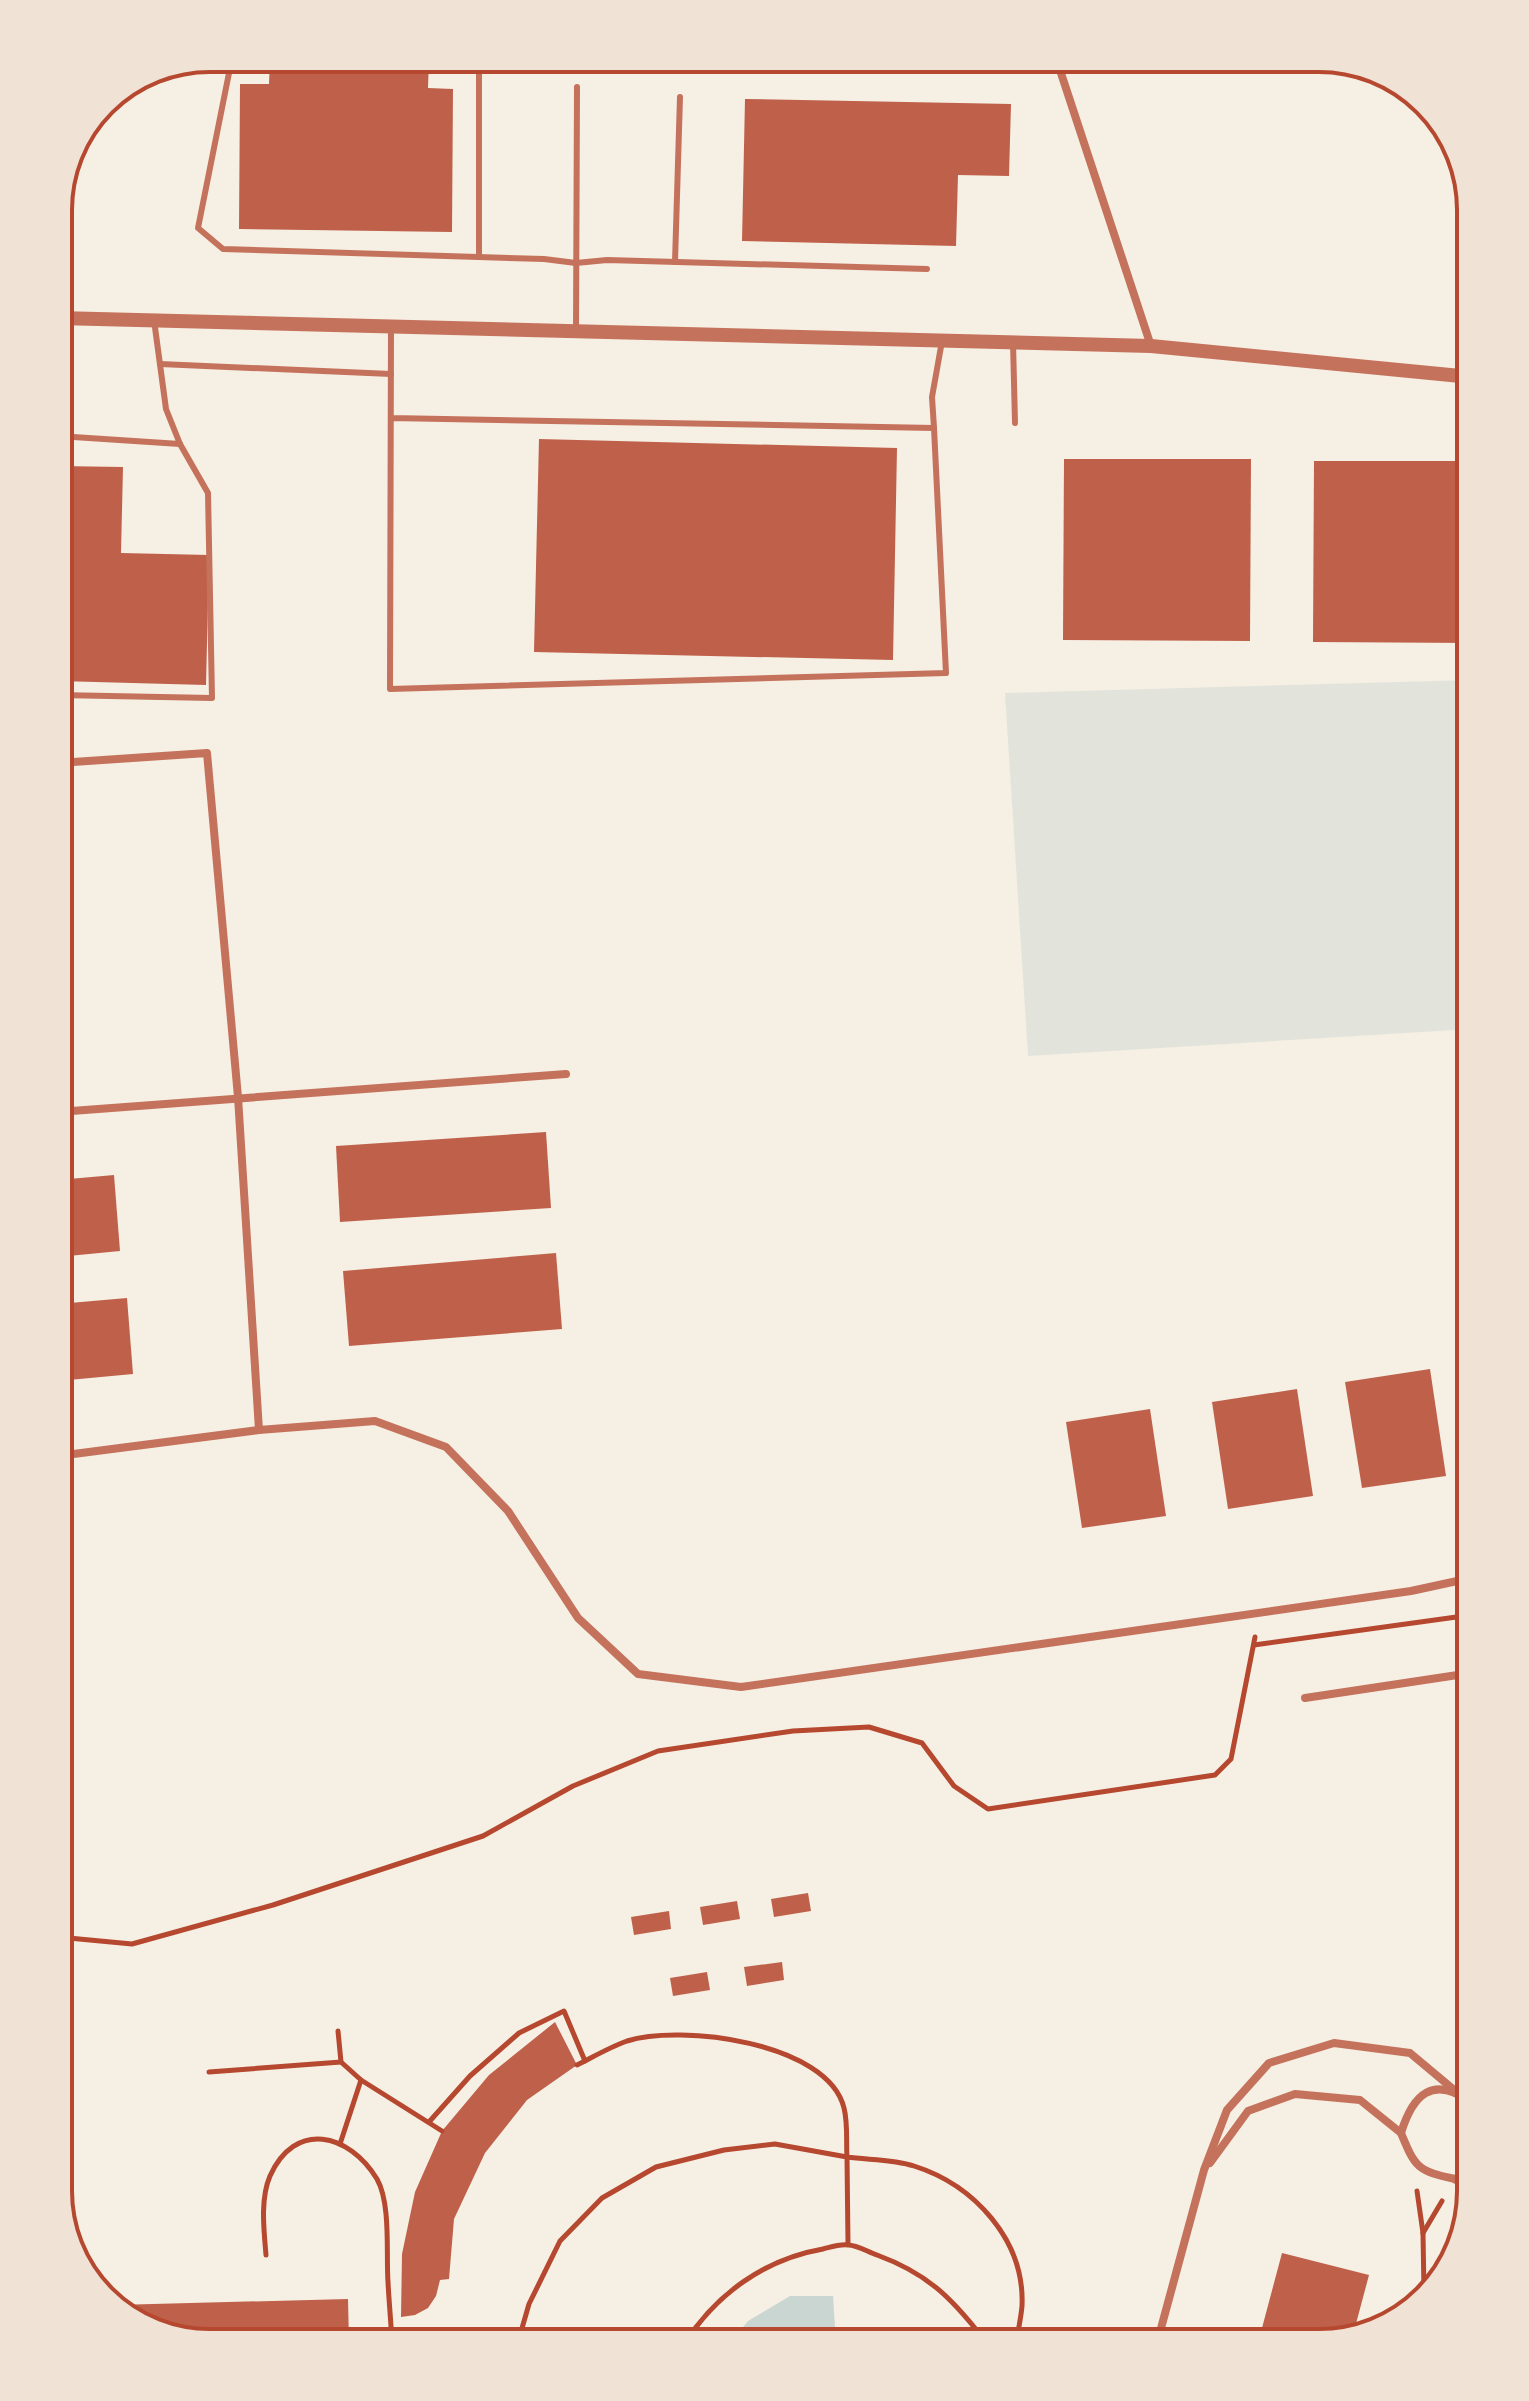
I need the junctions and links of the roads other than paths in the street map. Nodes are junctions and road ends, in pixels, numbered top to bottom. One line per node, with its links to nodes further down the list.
1 (229, 72): 6 (lane)
2 (479, 72): 6 (lane)
3 (1061, 72): 16 (street)
4 (577, 87): 8 (lane)
5 (680, 97): 7 (lane)
6 (479, 257): 8 (lane)
7 (675, 262): 8 (lane); 9 (lane)
8 (576, 263): 13 (lane)
9 (927, 269)
10 (72, 318): 11 (street)
11 (154, 320): 12 (street); 17 (lane)
12 (391, 326): 13 (street); 18 (lane)
13 (576, 331): 14 (street)
14 (942, 341): 15 (street); 22 (lane)
15 (1013, 342): 16 (street); 21 (lane)
16 (1151, 346): 19 (street)
17 (160, 364): 18 (lane); 24 (lane)
18 (391, 374): 20 (lane)
19 (1457, 376)
20 (391, 418): 22 (lane); 22 (lane)
21 (1015, 423)
22 (934, 428)
23 (72, 437): 24 (lane)
24 (180, 444): 25 (lane)
25 (72, 695)
26 (72, 762): 28 (street)
27 (566, 1074): 28 (street)
28 (238, 1097): 29 (street); 30 (street)
29 (72, 1111)
30 (259, 1430): 31 (street); 32 (street)
31 (72, 1454)
32 (1457, 1581)
33 (1457, 1675): 34 (street)
34 (1305, 1698)
35 (1453, 2089): 36 (street); 37 (street); 38 (street)
36 (1457, 2092)
37 (1401, 2133): 38 (street); 39 (street)
38 (1204, 2170): 40 (street)
39 (1455, 2179)
40 (1161, 2329)

